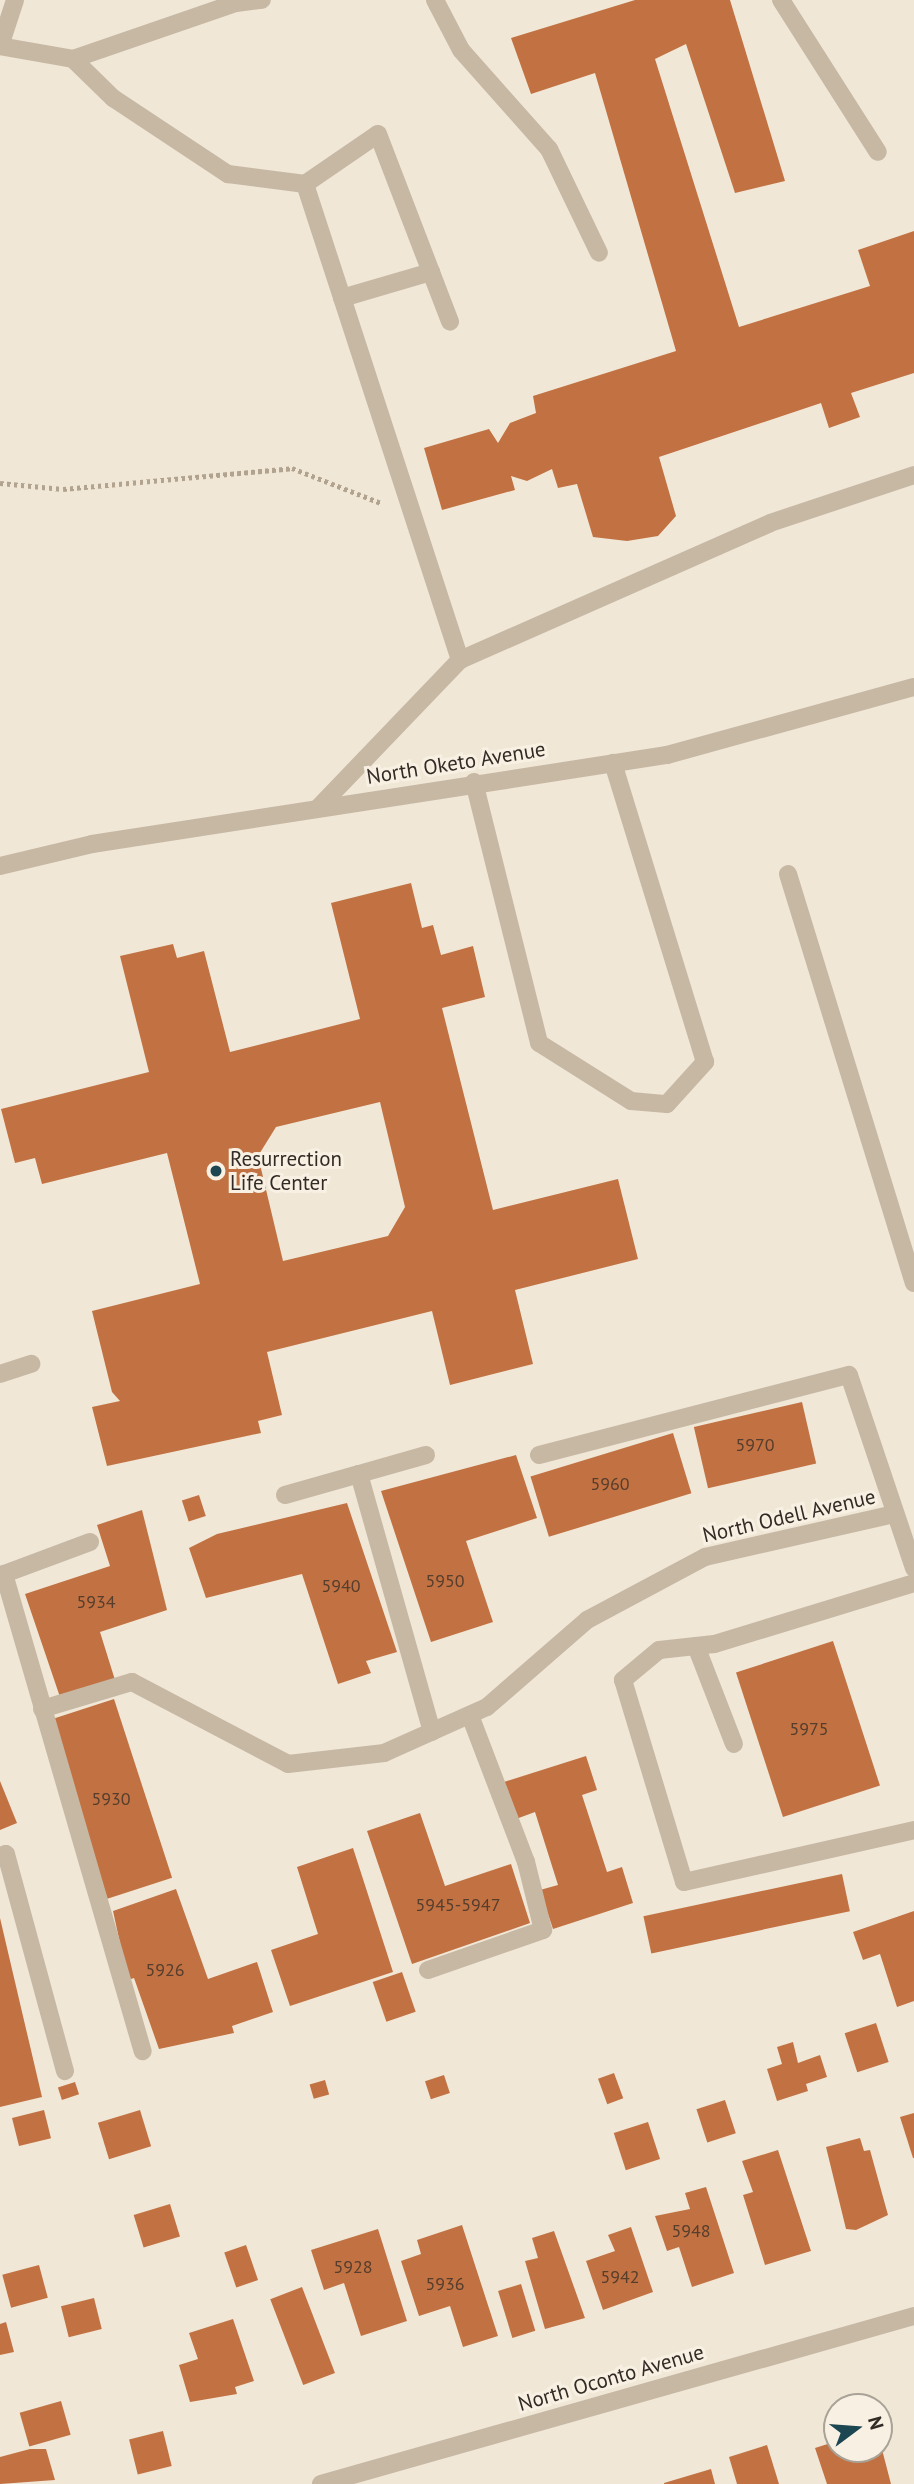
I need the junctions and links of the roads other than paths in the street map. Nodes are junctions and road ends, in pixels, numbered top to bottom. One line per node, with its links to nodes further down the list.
1 (15, 0): 5 (street)
2 (262, 0): 6 (street)
3 (435, 0): 9 (street)
4 (781, 0): 7 (street)
5 (0, 46): 6 (street)
6 (73, 59): 8 (street)
7 (878, 152)
8 (305, 184): 10 (street); 11 (street)
9 (599, 253)
10 (431, 272): 11 (street); 12 (street)
11 (342, 298): 14 (street)
12 (450, 322)
13 (914, 475): 14 (street)
14 (460, 660): 18 (street)
15 (914, 687): 16 (street, North Oketo Avenue)
16 (613, 763): 17 (street, North Oketo Avenue); 17 (street)
17 (474, 782): 18 (street, North Oketo Avenue)
18 (319, 807): 19 (street, North Oketo Avenue)
19 (0, 866)
20 (788, 874): 21 (street)
21 (914, 1283)
22 (31, 1364): 23 (street)
23 (0, 1374)
24 (426, 1455): 26 (street)
25 (539, 1455): 28 (street)
26 (359, 1474): 27 (street); 35 (street)
27 (285, 1495)
28 (895, 1514): 30 (street); 34 (street, North Odell Avenue)
29 (90, 1542): 33 (street)
30 (914, 1568)
31 (914, 1583): 32 (street)
32 (696, 1646): 36 (street); 37 (street)
33 (42, 1709): 35 (street, North Odell Avenue); 40 (street)
34 (470, 1715): 35 (street, North Odell Avenue); 39 (street)
35 (432, 1732)
36 (734, 1744)
37 (914, 1830)
38 (0, 1857): 41 (street)
39 (428, 1969)
40 (143, 2051)
41 (65, 2071)
42 (914, 2316): 43 (street, North Oconto Avenue)
43 (321, 2484)

